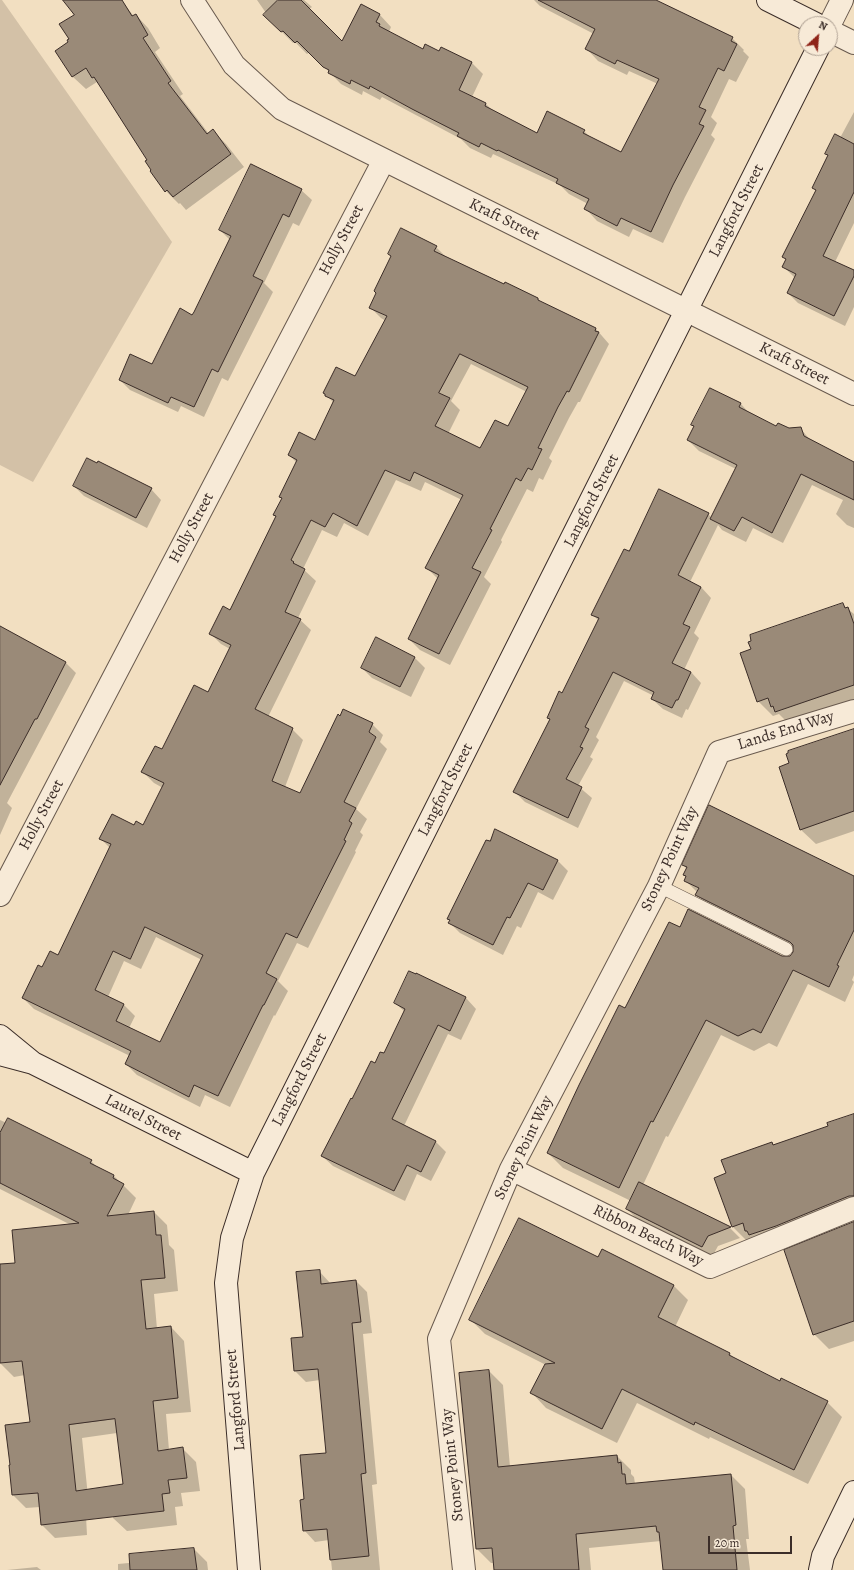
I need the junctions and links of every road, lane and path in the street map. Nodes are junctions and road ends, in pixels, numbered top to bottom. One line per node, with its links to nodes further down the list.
1 (192, 0): 9 (street, Kraft Street)
2 (768, 0): 4 (street)
3 (842, 0): 5 (street)
4 (800, 16)
5 (834, 16)
6 (838, 35): 7 (street)
7 (854, 43)
8 (814, 56): 10 (street, Langford Street)
9 (384, 160): 10 (street, Kraft Street); 15 (street, Holly Street)
10 (688, 310): 11 (street, Kraft Street); 21 (street, Langford Street)
11 (854, 394)
12 (854, 711): 13 (street, Lands End Way)
13 (719, 752): 14 (street, Stoney Point Way)
14 (659, 886): 16 (lane); 20 (street, Stoney Point Way)
15 (0, 895)
16 (786, 949)
17 (0, 1036): 19 (street, Laurel Street)
18 (0, 1054): 19 (street, Laurel Street)
19 (33, 1063): 21 (street, Laurel Street)
20 (511, 1169): 22 (street, Ribbon Beach Way); 25 (street, Stoney Point Way)
21 (253, 1173): 24 (street, Langford Street)
22 (854, 1208)
23 (854, 1492): 26 (street)
24 (249, 1570)
25 (464, 1570)
26 (820, 1570)

